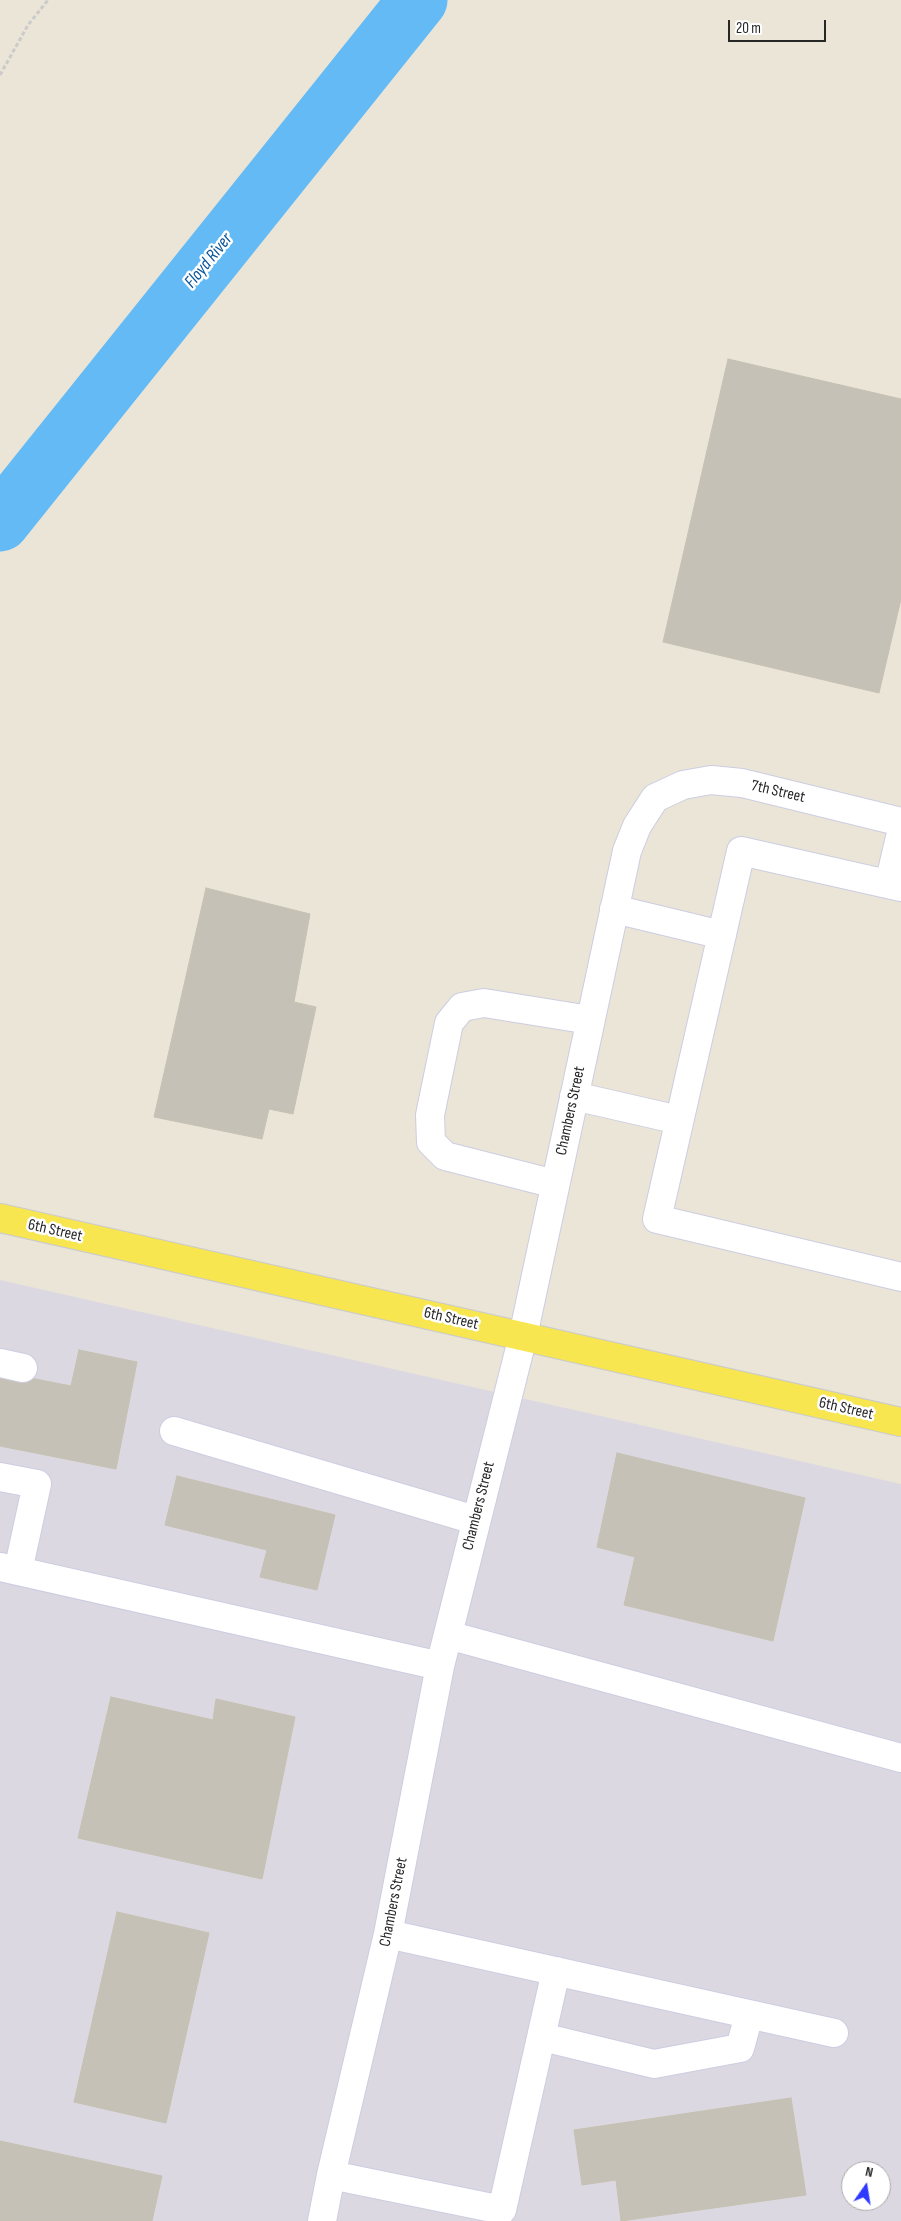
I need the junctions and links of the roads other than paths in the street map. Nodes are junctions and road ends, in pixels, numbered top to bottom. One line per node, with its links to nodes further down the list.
1 (655, 798): 2 (street, 7th Street); 4 (street, Chambers Street)
2 (900, 819): 3 (street)
3 (895, 885): 5 (street)
4 (614, 908): 5 (street); 6 (street, Chambers Street)
5 (722, 935): 8 (street)
6 (590, 1020): 7 (street, Chambers Street); 9 (street)
7 (574, 1096): 8 (street); 9 (street, Chambers Street)
8 (680, 1120): 11 (street)
9 (555, 1184): 12 (street, Chambers Street)
10 (0, 1218): 12 (main road, 6th Street)
11 (901, 1277)
12 (523, 1336): 13 (main road, 6th Street); 16 (street, Chambers Street)
13 (901, 1422)
14 (174, 1431): 16 (street)
15 (0, 1477): 17 (street)
16 (475, 1520): 18 (street, Chambers Street)
17 (9, 1569): 19 (street)
18 (448, 1634): 19 (street, Chambers Street); 20 (street)
19 (440, 1666): 21 (street, Chambers Street)
20 (901, 1758)
21 (388, 1934): 22 (street); 26 (street, Chambers Street)
22 (556, 1971): 23 (street); 25 (street)
23 (749, 2015): 24 (street); 25 (street)
24 (834, 2033)
25 (542, 2037): 26 (street)
26 (331, 2175): 27 (street, Chambers Street)
27 (322, 2221)

